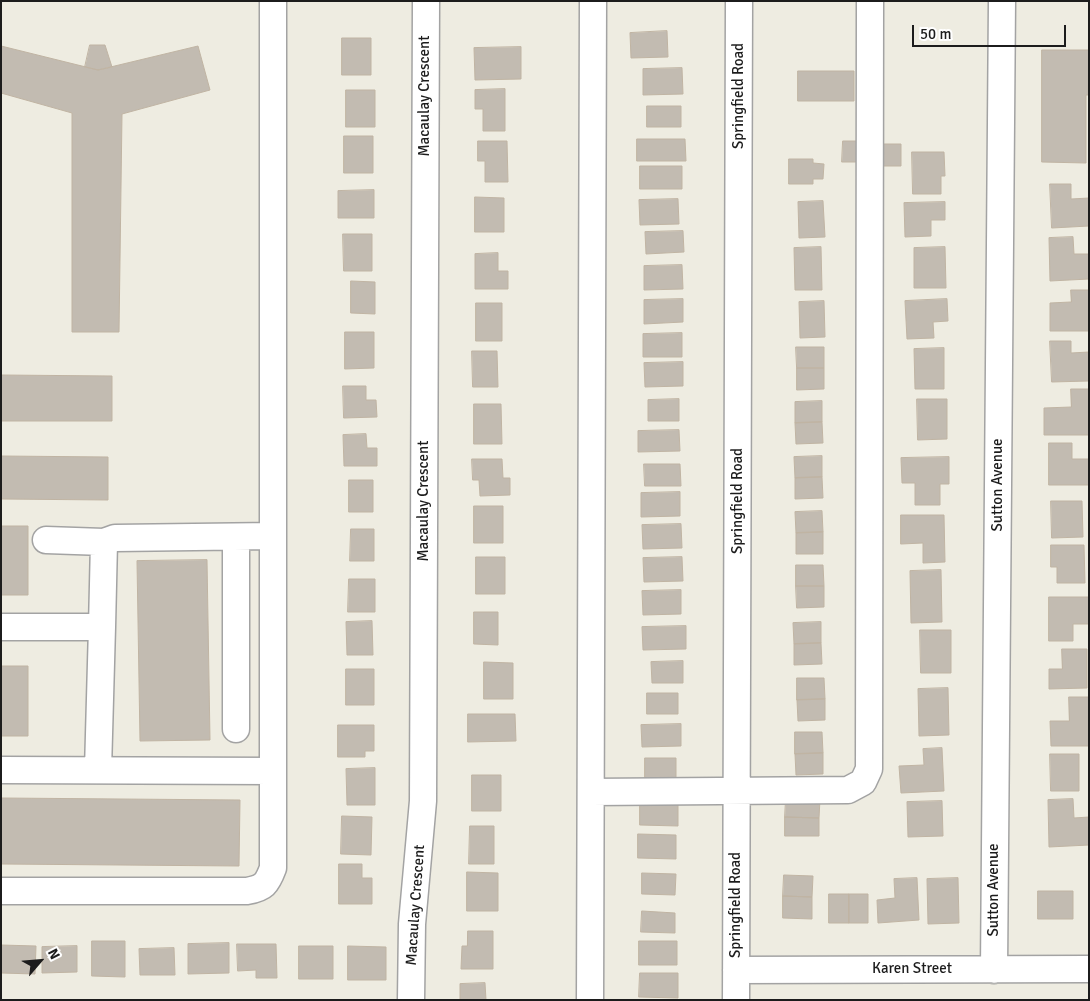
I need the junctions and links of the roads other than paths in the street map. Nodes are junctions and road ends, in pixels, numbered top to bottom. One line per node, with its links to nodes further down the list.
1 (273, 1): 7 (street)
2 (426, 1): 23 (street, Macaulay Crescent)
3 (592, 1): 18 (street)
4 (740, 1): 17 (street, Springfield Road)
5 (870, 1): 17 (street)
6 (1002, 1): 21 (street, Sutton Avenue)
7 (273, 536): 8 (street); 16 (street)
8 (236, 537): 10 (street); 13 (street)
9 (46, 540): 10 (street)
10 (104, 542): 12 (street)
11 (1, 627): 12 (street)
12 (102, 627): 15 (street)
13 (236, 729)
14 (1, 770): 15 (street)
15 (98, 770): 16 (street)
16 (273, 771): 19 (street)
17 (736, 790): 18 (street); 20 (street, Springfield Road)
18 (591, 792): 24 (street)
19 (1, 891)
20 (736, 970): 21 (street, Karen Street); 25 (street, Springfield Road)
21 (994, 970): 22 (street, Karen Street)
22 (1089, 970)
23 (411, 1000)
24 (590, 1000)
25 (736, 1000)

